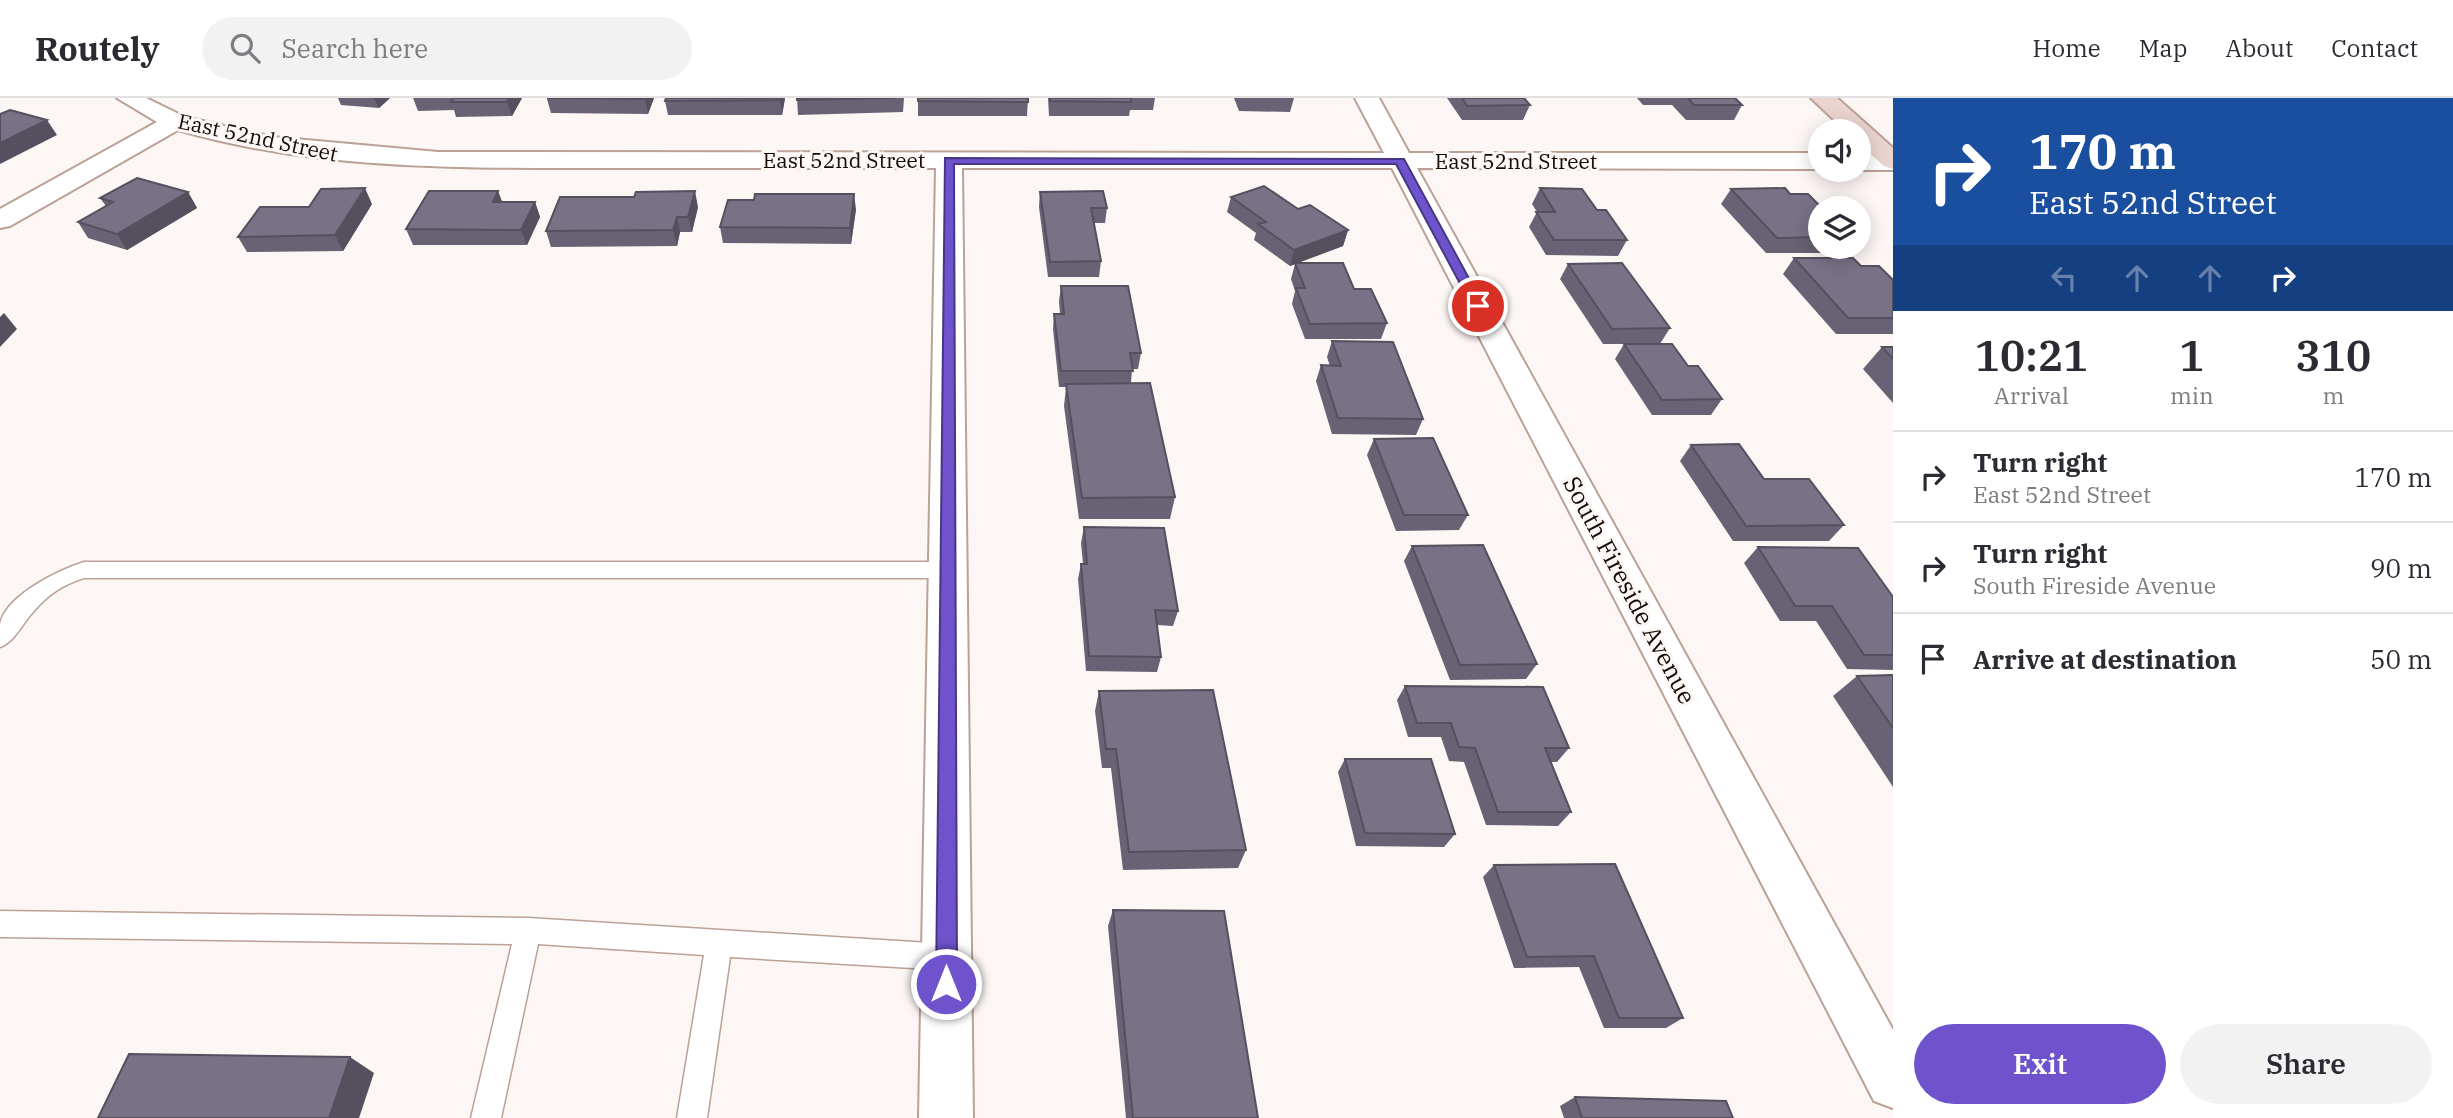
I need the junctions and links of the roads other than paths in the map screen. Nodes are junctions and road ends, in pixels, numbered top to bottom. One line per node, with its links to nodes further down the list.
1 (129, 98): 4 (street, East 52nd Street)
2 (1367, 98): 6 (street, South Fireside Avenue)
3 (1823, 98): 7 (main road)
4 (175, 122): 5 (street, East 52nd Street); 10 (street)
5 (949, 160): 6 (street, East 52nd Street); 11 (street)
6 (1400, 161): 8 (street, East 52nd Street); 17 (street, South Fireside Avenue)
7 (1893, 161): 9 (street)
8 (1808, 162)
9 (1871, 162)
10 (0, 220)
11 (948, 570): 12 (lane); 16 (street)
12 (0, 638)
13 (0, 924): 14 (lane)
14 (528, 931): 15 (lane); 18 (lane)
15 (719, 944): 16 (lane); 19 (lane)
16 (946, 957): 20 (street)
17 (1893, 1082)
18 (486, 1118)
19 (692, 1118)
20 (946, 1118)

